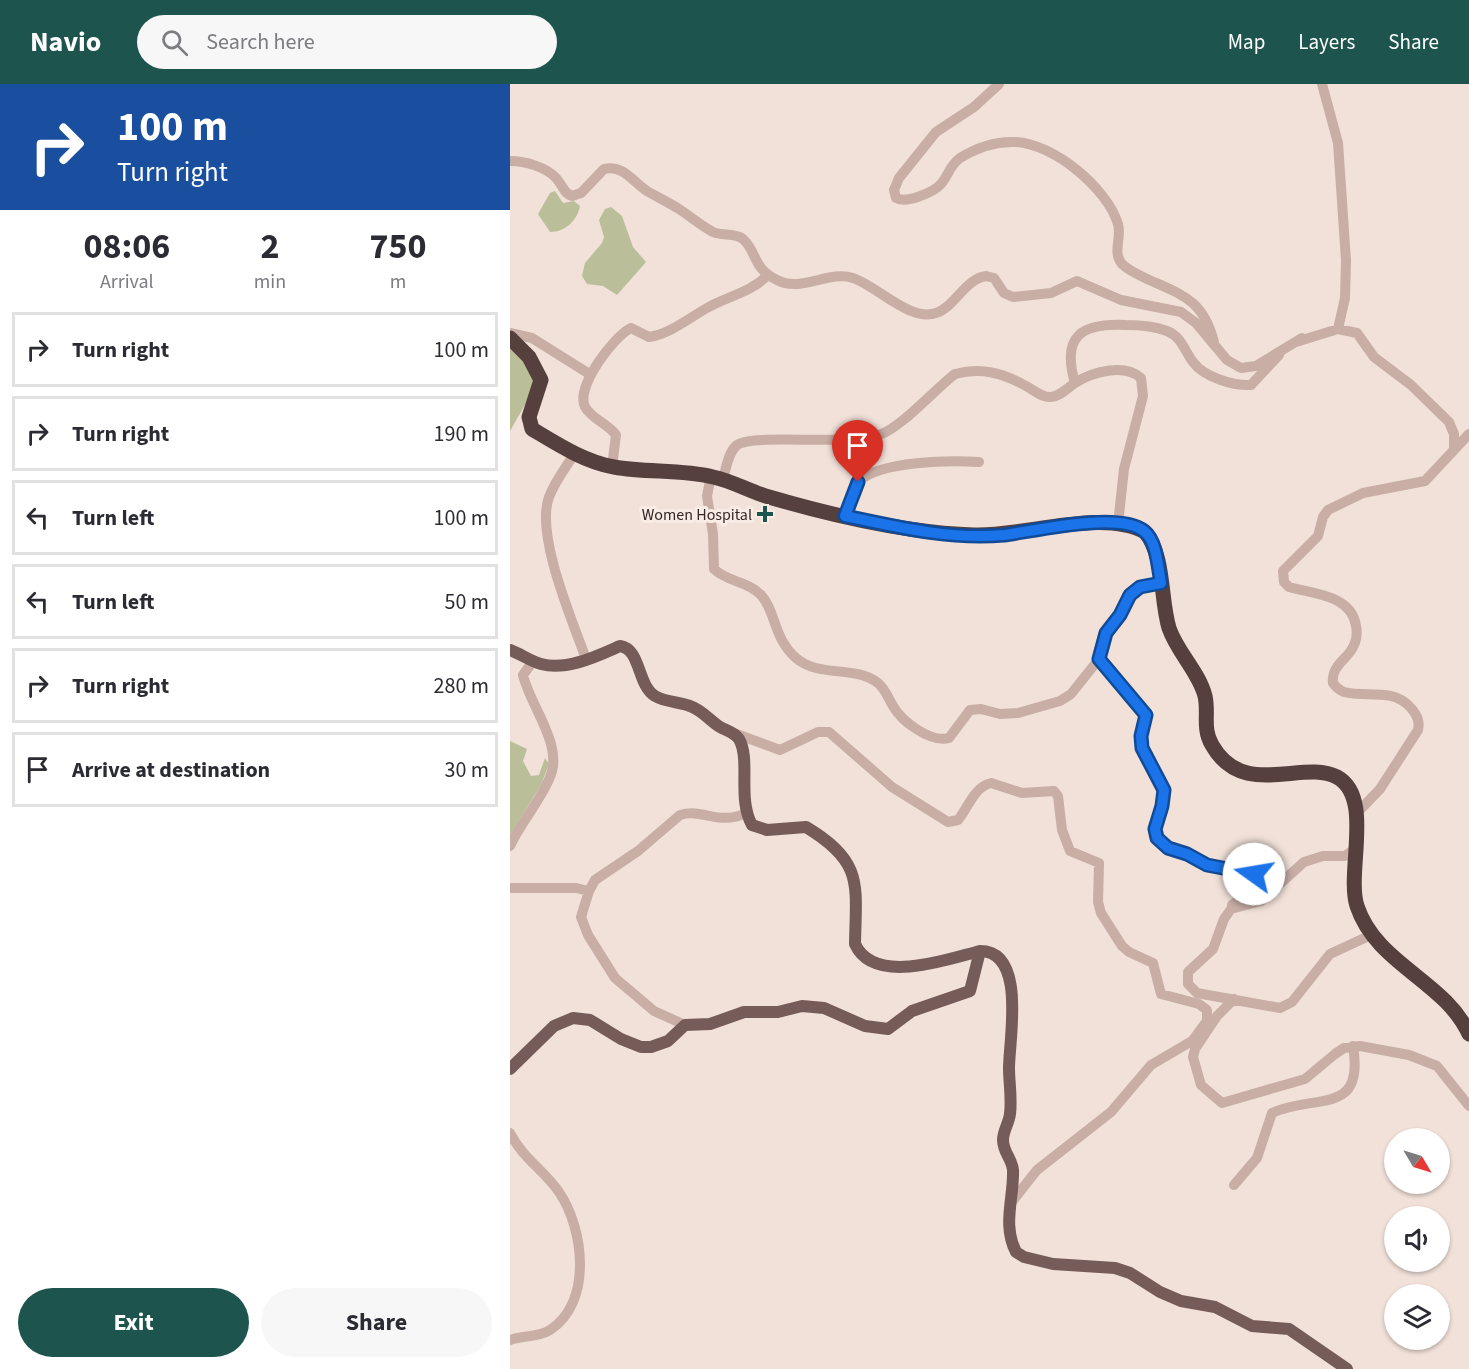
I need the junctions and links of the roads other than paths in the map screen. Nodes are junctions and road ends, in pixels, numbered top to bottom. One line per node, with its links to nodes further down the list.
1 (999, 84): 9 (street)
2 (1322, 84): 5 (street)
3 (510, 161): 4 (street)
4 (768, 275): 9 (street); 10 (street)
5 (1338, 328): 8 (street); 13 (street)
6 (510, 333): 10 (street)
7 (510, 338): 14 (highway)
8 (1302, 338): 9 (street); 11 (street)
9 (1216, 348)
10 (591, 375): 16 (street)
11 (1076, 383): 17 (street); 19 (street)
12 (1469, 434): 13 (street)
13 (1454, 449): 27 (street)
14 (575, 453): 16 (highway); 22 (street)
15 (979, 462): 18 (street)
16 (612, 467): 17 (highway)
17 (717, 478): 18 (highway); 23 (street)
18 (845, 516): 19 (highway)
19 (1118, 524): 20 (highway)
20 (1161, 583): 23 (street); 27 (highway)
21 (510, 651): 24 (main road)
22 (586, 659): 24 (main road); 25 (main road)
23 (1099, 659): 32 (street)
24 (533, 661): 28 (street)
25 (734, 733): 26 (main road); 41 (street)
26 (747, 813): 31 (street); 34 (main road)
27 (1357, 813): 29 (highway)
28 (510, 846)
29 (1356, 848): 32 (street); 33 (highway)
30 (510, 888): 31 (street)
31 (589, 891): 38 (street)
32 (1227, 913): 35 (street)
33 (1371, 935): 36 (street); 40 (highway)
34 (980, 951): 38 (main road); 47 (main road)
35 (1209, 996): 36 (street); 37 (street)
36 (1234, 999): 37 (street)
37 (1217, 1016): 39 (street)
38 (685, 1025): 43 (main road)
39 (1209, 1029): 41 (street); 42 (street)
40 (1469, 1034)
41 (1193, 1040): 47 (street)
42 (1353, 1046): 44 (street); 46 (street)
43 (510, 1069)
44 (1469, 1106)
45 (510, 1133): 48 (street)
46 (1234, 1185)
47 (1009, 1206): 49 (main road)
48 (510, 1340)
49 (1347, 1369)

